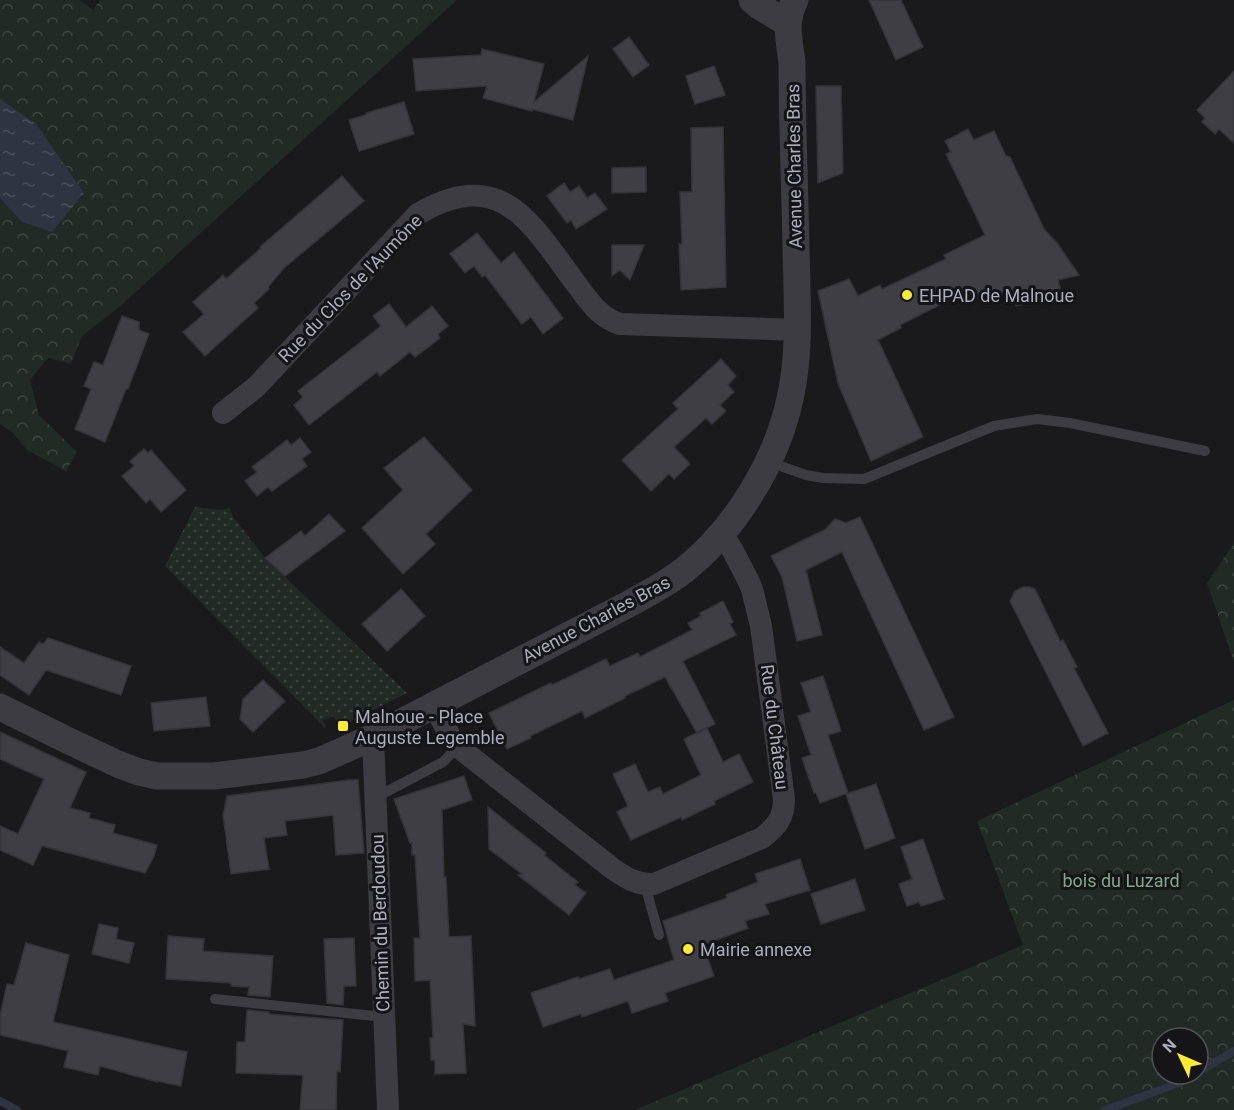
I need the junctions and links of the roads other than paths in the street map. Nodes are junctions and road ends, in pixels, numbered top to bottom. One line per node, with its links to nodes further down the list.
1 (752, 0): 2 (street)
2 (791, 12): 3 (street, Avenue Charles Bras)
3 (798, 330): 4 (street, Rue du Clos de l'Aumône); 6 (street, Avenue Charles Bras)
4 (223, 413)
5 (1205, 451): 6 (lane)
6 (769, 462): 7 (street, Avenue Charles Bras)
7 (721, 533): 8 (street, Avenue Charles Bras); 13 (street, Rue du Château)
8 (434, 705): 10 (street, Avenue Charles Bras); 11 (street)
9 (0, 706): 10 (street, Avenue Charles Bras)
10 (373, 737): 12 (street, Chemin du Berdoudou)
11 (456, 746): 12 (lane); 13 (street)
12 (376, 793): 16 (street, Chemin du Berdoudou)
13 (645, 885): 14 (lane)
14 (659, 935)
15 (215, 999): 16 (lane)
16 (384, 1017): 17 (street, Chemin du Berdoudou)
17 (388, 1110)

